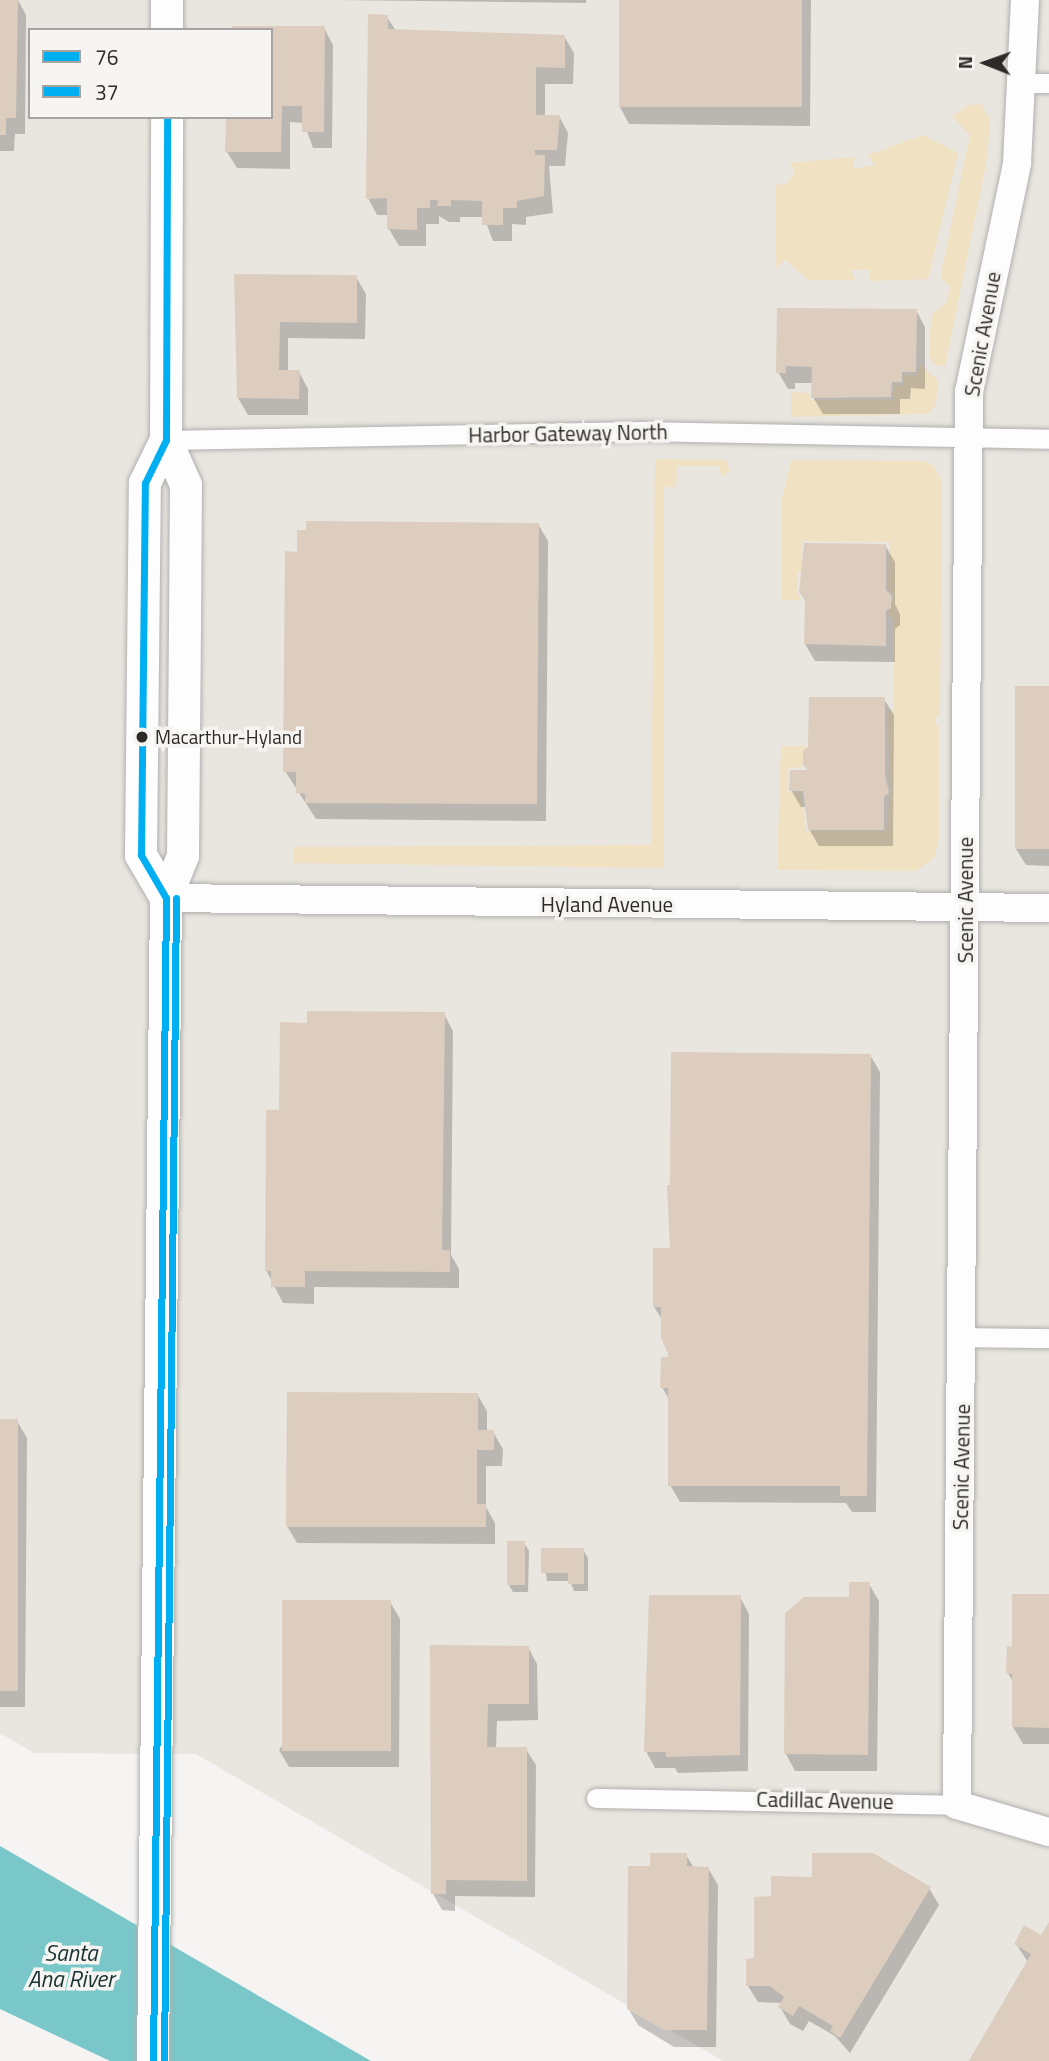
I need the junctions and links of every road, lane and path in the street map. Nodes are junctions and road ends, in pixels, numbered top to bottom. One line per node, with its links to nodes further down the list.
1 (167, 0): 3 (main road)
2 (1024, 0): 4 (street, Scenic Avenue)
3 (167, 28)
4 (1037, 83): 6 (street, Scenic Avenue)
5 (167, 119): 8 (main road)
6 (970, 437): 7 (street, Harbor Gateway North); 8 (street, Harbor Gateway North); 10 (street, Scenic Avenue)
7 (1049, 439)
8 (166, 440): 9 (main road); 9 (main road)
9 (166, 898): 10 (street, Hyland Avenue); 17 (main road)
10 (965, 906): 11 (street, Hyland Avenue); 12 (street, Scenic Avenue)
11 (1049, 908)
12 (962, 1337): 13 (street); 15 (street, Scenic Avenue)
13 (1049, 1338)
14 (596, 1798): 15 (street, Cadillac Avenue)
15 (957, 1805): 16 (street, Cadillac Avenue)
16 (1049, 1832)
17 (153, 2061)

